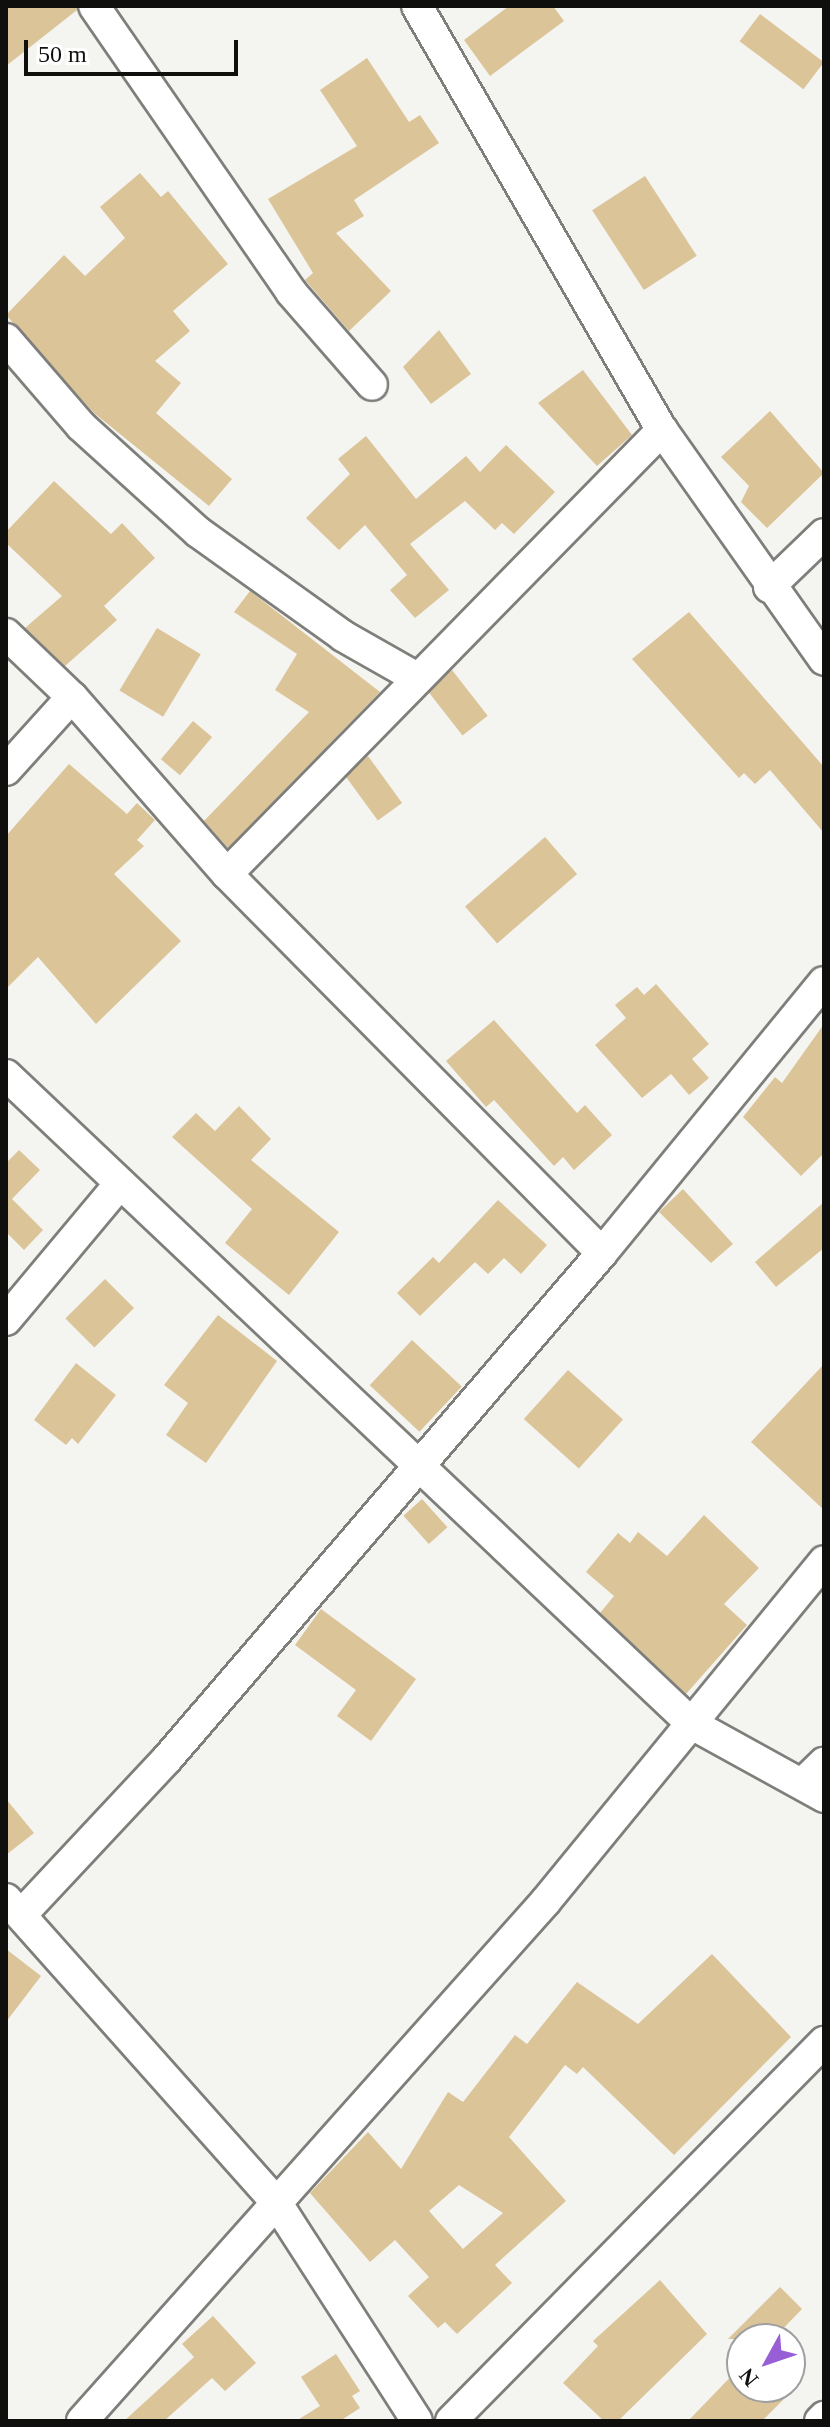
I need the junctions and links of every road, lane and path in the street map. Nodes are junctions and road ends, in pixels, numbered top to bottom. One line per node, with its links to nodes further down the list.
1 (94, 6): 4 (street)
2 (417, 6): 5 (street)
3 (6, 339): 10 (street)
4 (372, 385)
5 (662, 430): 7 (street); 10 (street)
6 (824, 534): 7 (street)
7 (769, 587): 9 (street)
8 (6, 634): 11 (street)
9 (824, 660)
10 (417, 678): 13 (street)
11 (72, 697): 12 (street); 13 (street)
12 (6, 770)
13 (227, 874): 17 (street)
14 (824, 982): 17 (street)
15 (6, 1075): 16 (street)
16 (118, 1186): 18 (street); 19 (street)
17 (602, 1253): 19 (street)
18 (6, 1320)
19 (418, 1464): 21 (street); 23 (street)
20 (824, 1561): 21 (street)
21 (692, 1724): 22 (street); 25 (street)
22 (817, 1781)
23 (14, 1907): 25 (street)
24 (824, 2042): 28 (street)
25 (276, 2202): 26 (street); 27 (street)
26 (82, 2421)
27 (417, 2421)
28 (451, 2421)

